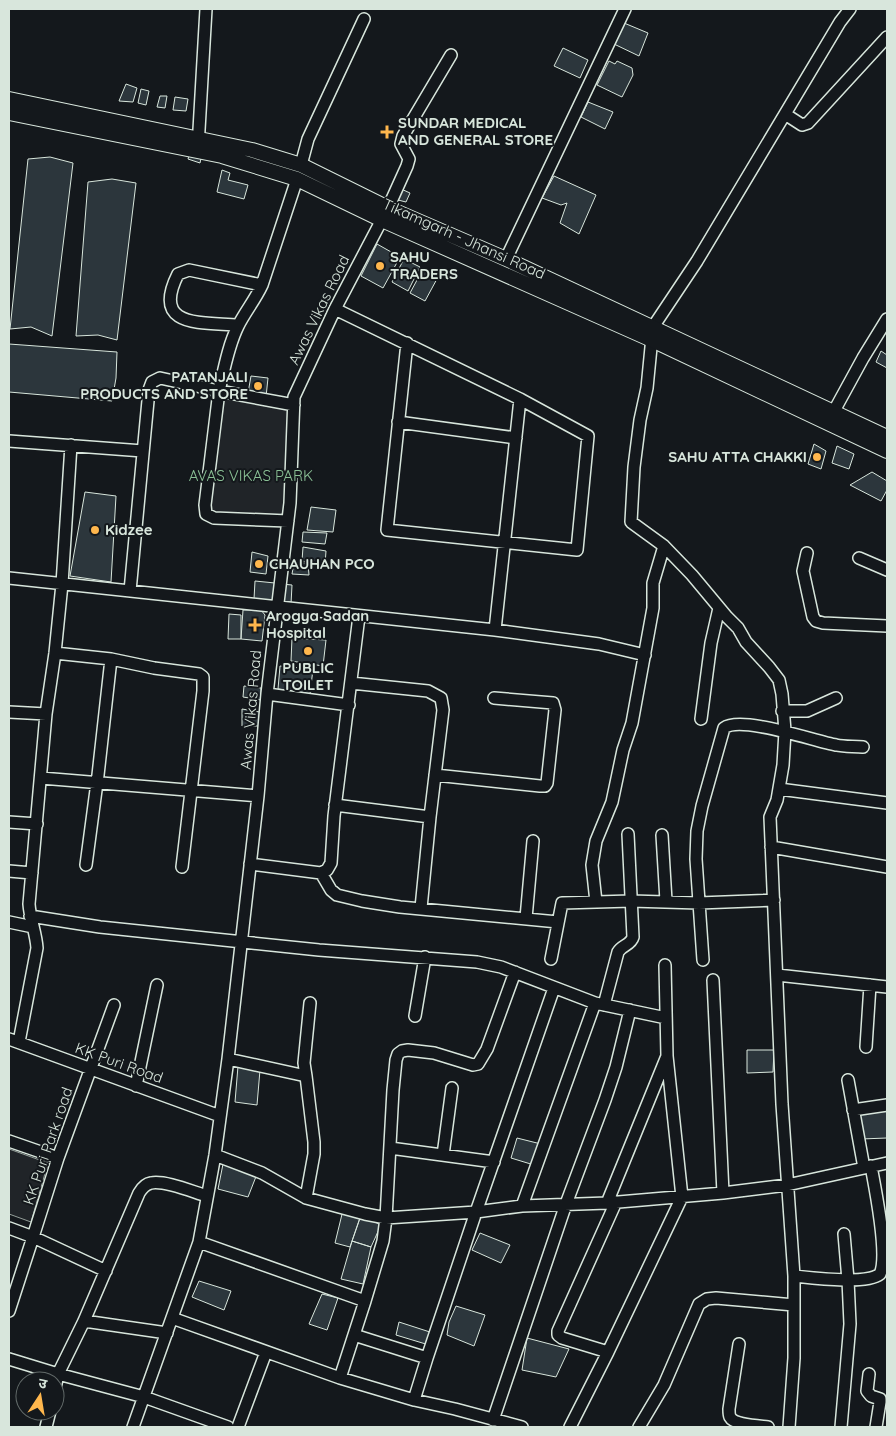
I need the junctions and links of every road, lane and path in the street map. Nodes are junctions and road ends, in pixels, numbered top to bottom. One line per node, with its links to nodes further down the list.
1 (206, 9): 9 (street)
2 (625, 9): 13 (street)
3 (850, 9): 8 (street)
4 (364, 19): 10 (street)
5 (887, 37): 8 (street)
6 (451, 55): 12 (street, Awas Vikas Road)
7 (15, 107): 9 (street)
8 (785, 114): 18 (street)
9 (198, 145): 10 (street); 11 (street, Tikamgarh - Jhansi Road)
10 (301, 165): 12 (street)
11 (297, 179): 12 (street, Tikamgarh - Jhansi Road); 14 (street)
12 (385, 214): 13 (street); 15 (street, Awas Vikas Road); 18 (street, Tikamgarh - Jhansi Road)
13 (506, 259): 18 (street)
14 (262, 285): 17 (street); 17 (street)
15 (336, 309): 19 (street); 22 (street, Awas Vikas Road)
16 (887, 319): 23 (street)
17 (238, 325): 20 (street)
18 (653, 334): 23 (street); 30 (street, Tikamgarh - Jhansi Road); 33 (street)
19 (407, 344): 21 (street); 24 (street)
20 (219, 391): 22 (street); 29 (street); 31 (street)
21 (520, 399): 26 (street); 32 (street)
22 (294, 405): 31 (street, Awas Vikas Road)
23 (834, 411): 25 (street)
24 (398, 422): 26 (street); 32 (street)
25 (887, 437)
26 (516, 438): 32 (street)
27 (9, 440): 28 (street)
28 (71, 444): 29 (street); 38 (street)
29 (143, 451): 39 (street)
30 (887, 451)
31 (288, 521): 40 (street, Awas Vikas Road)
32 (504, 543): 44 (street)
33 (664, 546): 41 (street); 46 (street)
34 (807, 553): 43 (street)
35 (859, 558): 36 (street)
36 (887, 570)
37 (9, 578): 38 (street)
38 (62, 584): 39 (street); 45 (street)
39 (130, 591): 40 (street)
40 (276, 607): 42 (street); 49 (street, Awas Vikas Road)
41 (719, 608): 53 (street); 56 (street)
42 (359, 616): 44 (street); 48 (street)
43 (887, 626)
44 (495, 630): 46 (street)
45 (55, 653): 47 (street); 55 (street)
46 (645, 655): 84 (street)
47 (111, 659): 61 (street); 63 (street)
48 (351, 683): 52 (street); 59 (street)
49 (267, 694): 52 (street); 64 (street, Awas Vikas Road)
50 (494, 698): 59 (street)
51 (836, 698): 53 (street)
52 (349, 706): 66 (street)
53 (782, 711): 57 (street)
54 (9, 712): 55 (street)
55 (46, 714): 60 (street)
56 (701, 719)
57 (785, 731): 58 (street); 62 (street); 85 (street)
58 (863, 747)
59 (435, 775): 67 (street)
60 (41, 778): 61 (street); 69 (street)
61 (97, 783): 63 (street); 75 (street)
62 (779, 789): 65 (street); 73 (street)
63 (191, 790): 64 (street); 76 (street)
64 (258, 796): 74 (street, Awas Vikas Road)
65 (887, 803)
66 (335, 805): 67 (street); 80 (street)
67 (430, 816): 86 (street)
68 (9, 822): 69 (street)
69 (37, 824): 79 (street)
70 (628, 834): 81 (street)
71 (662, 836): 83 (street)
72 (533, 841): 87 (street)
73 (771, 847): 77 (street); 82 (street)
74 (250, 864): 80 (street); 91 (street, Awas Vikas Road)
75 (86, 865)
76 (182, 867)
77 (887, 867)
78 (9, 870): 79 (street)
79 (32, 873): 88 (street)
80 (321, 873): 86 (street)
81 (631, 900): 83 (street); 84 (street); 105 (street)
82 (774, 900): 85 (street); 97 (street)
83 (666, 901): 85 (street)
84 (596, 902): 90 (street)
85 (699, 903): 94 (street)
86 (421, 908): 87 (street)
87 (526, 918): 90 (street)
88 (31, 921): 89 (street); 91 (street); 109 (street)
89 (9, 922)
90 (558, 922): 93 (street)
91 (240, 941): 92 (street); 112 (street, Awas Vikas Road)
92 (425, 957): 96 (street); 107 (street)
93 (551, 959)
94 (703, 960)
95 (665, 966): 108 (street)
96 (515, 972): 102 (street); 122 (street)
97 (777, 974): 100 (street); 129 (street)
98 (713, 980): 130 (street)
99 (157, 985): 116 (street)
100 (870, 985): 101 (street); 110 (street)
101 (887, 987)
102 (554, 988): 105 (street); 126 (street)
103 (310, 1002): 114 (street)
104 (114, 1004): 113 (street, KK Puri Park road)
105 (599, 1004): 106 (street); 136 (street)
106 (630, 1010): 108 (street); 135 (street)
107 (415, 1016)
108 (666, 1018): 111 (street)
109 (14, 1040): 113 (street, KK Puri Road)
110 (866, 1047)
111 (667, 1056): 132 (street); 134 (street)
112 (228, 1059): 114 (street); 120 (street, Awas Vikas Road)
113 (91, 1069): 116 (street, KK Puri Road); 125 (street, KK Puri Park road)
114 (306, 1076): 133 (street)
115 (848, 1080): 119 (street)
116 (136, 1086): 120 (street, KK Puri Road)
117 (452, 1088): 124 (street)
118 (887, 1105): 119 (street)
119 (853, 1110): 128 (street)
120 (220, 1116): 123 (street, Awas Vikas Road)
121 (9, 1140): 125 (street)
122 (390, 1148): 124 (street); 138 (street)
123 (215, 1155): 131 (street, Awas Vikas Road); 133 (street)
124 (442, 1155): 126 (street)
125 (58, 1158): 142 (street, KK Puri Park road)
126 (494, 1162): 137 (street)
127 (887, 1163): 128 (street)
128 (867, 1167): 129 (street); 140 (street)
129 (787, 1185): 130 (street); 145 (street)
130 (723, 1194): 132 (street)
131 (207, 1196): 143 (street, Awas Vikas Road); 144 (street)
132 (682, 1197): 134 (street); 156 (street)
133 (306, 1198): 138 (street)
134 (611, 1202): 135 (street); 156 (street)
135 (566, 1204): 136 (street); 166 (street)
136 (522, 1206): 137 (street)
137 (476, 1212): 138 (street); 158 (street)
138 (386, 1218): 147 (street)
139 (9, 1228): 142 (street)
140 (884, 1230): 146 (street)
141 (844, 1234): 146 (street)
142 (33, 1237): 144 (street); 149 (street, KK Puri Park road)
143 (199, 1242): 147 (street); 150 (street, Awas Vikas Road)
144 (106, 1271): 151 (street)
145 (794, 1276): 146 (street); 148 (street)
146 (848, 1280): 175 (street)
147 (364, 1301): 153 (street)
148 (794, 1305): 172 (street); 174 (street)
149 (9, 1310)
150 (172, 1318): 152 (street, Awas Vikas Road); 155 (street)
151 (84, 1321): 152 (street); 160 (street)
152 (167, 1333): 164 (street, Awas Vikas Road)
153 (354, 1335): 158 (street); 163 (street)
154 (739, 1344): 173 (street)
155 (266, 1352): 163 (street); 169 (street)
156 (608, 1352): 171 (street)
157 (9, 1358): 159 (street)
158 (427, 1358): 165 (street)
159 (49, 1371)
160 (59, 1371)
161 (869, 1374): 176 (street)
162 (65, 1376): 164 (street)
163 (340, 1378): 165 (street)
164 (144, 1397): 167 (street, Awas Vikas Road); 168 (street)
165 (414, 1400): 166 (street)
166 (493, 1420): 170 (street)
167 (133, 1427)
168 (228, 1427)
169 (238, 1427)
170 (522, 1427)
171 (570, 1427)
172 (639, 1427)
173 (768, 1427)
174 (789, 1427)
175 (842, 1427)
176 (876, 1427)

